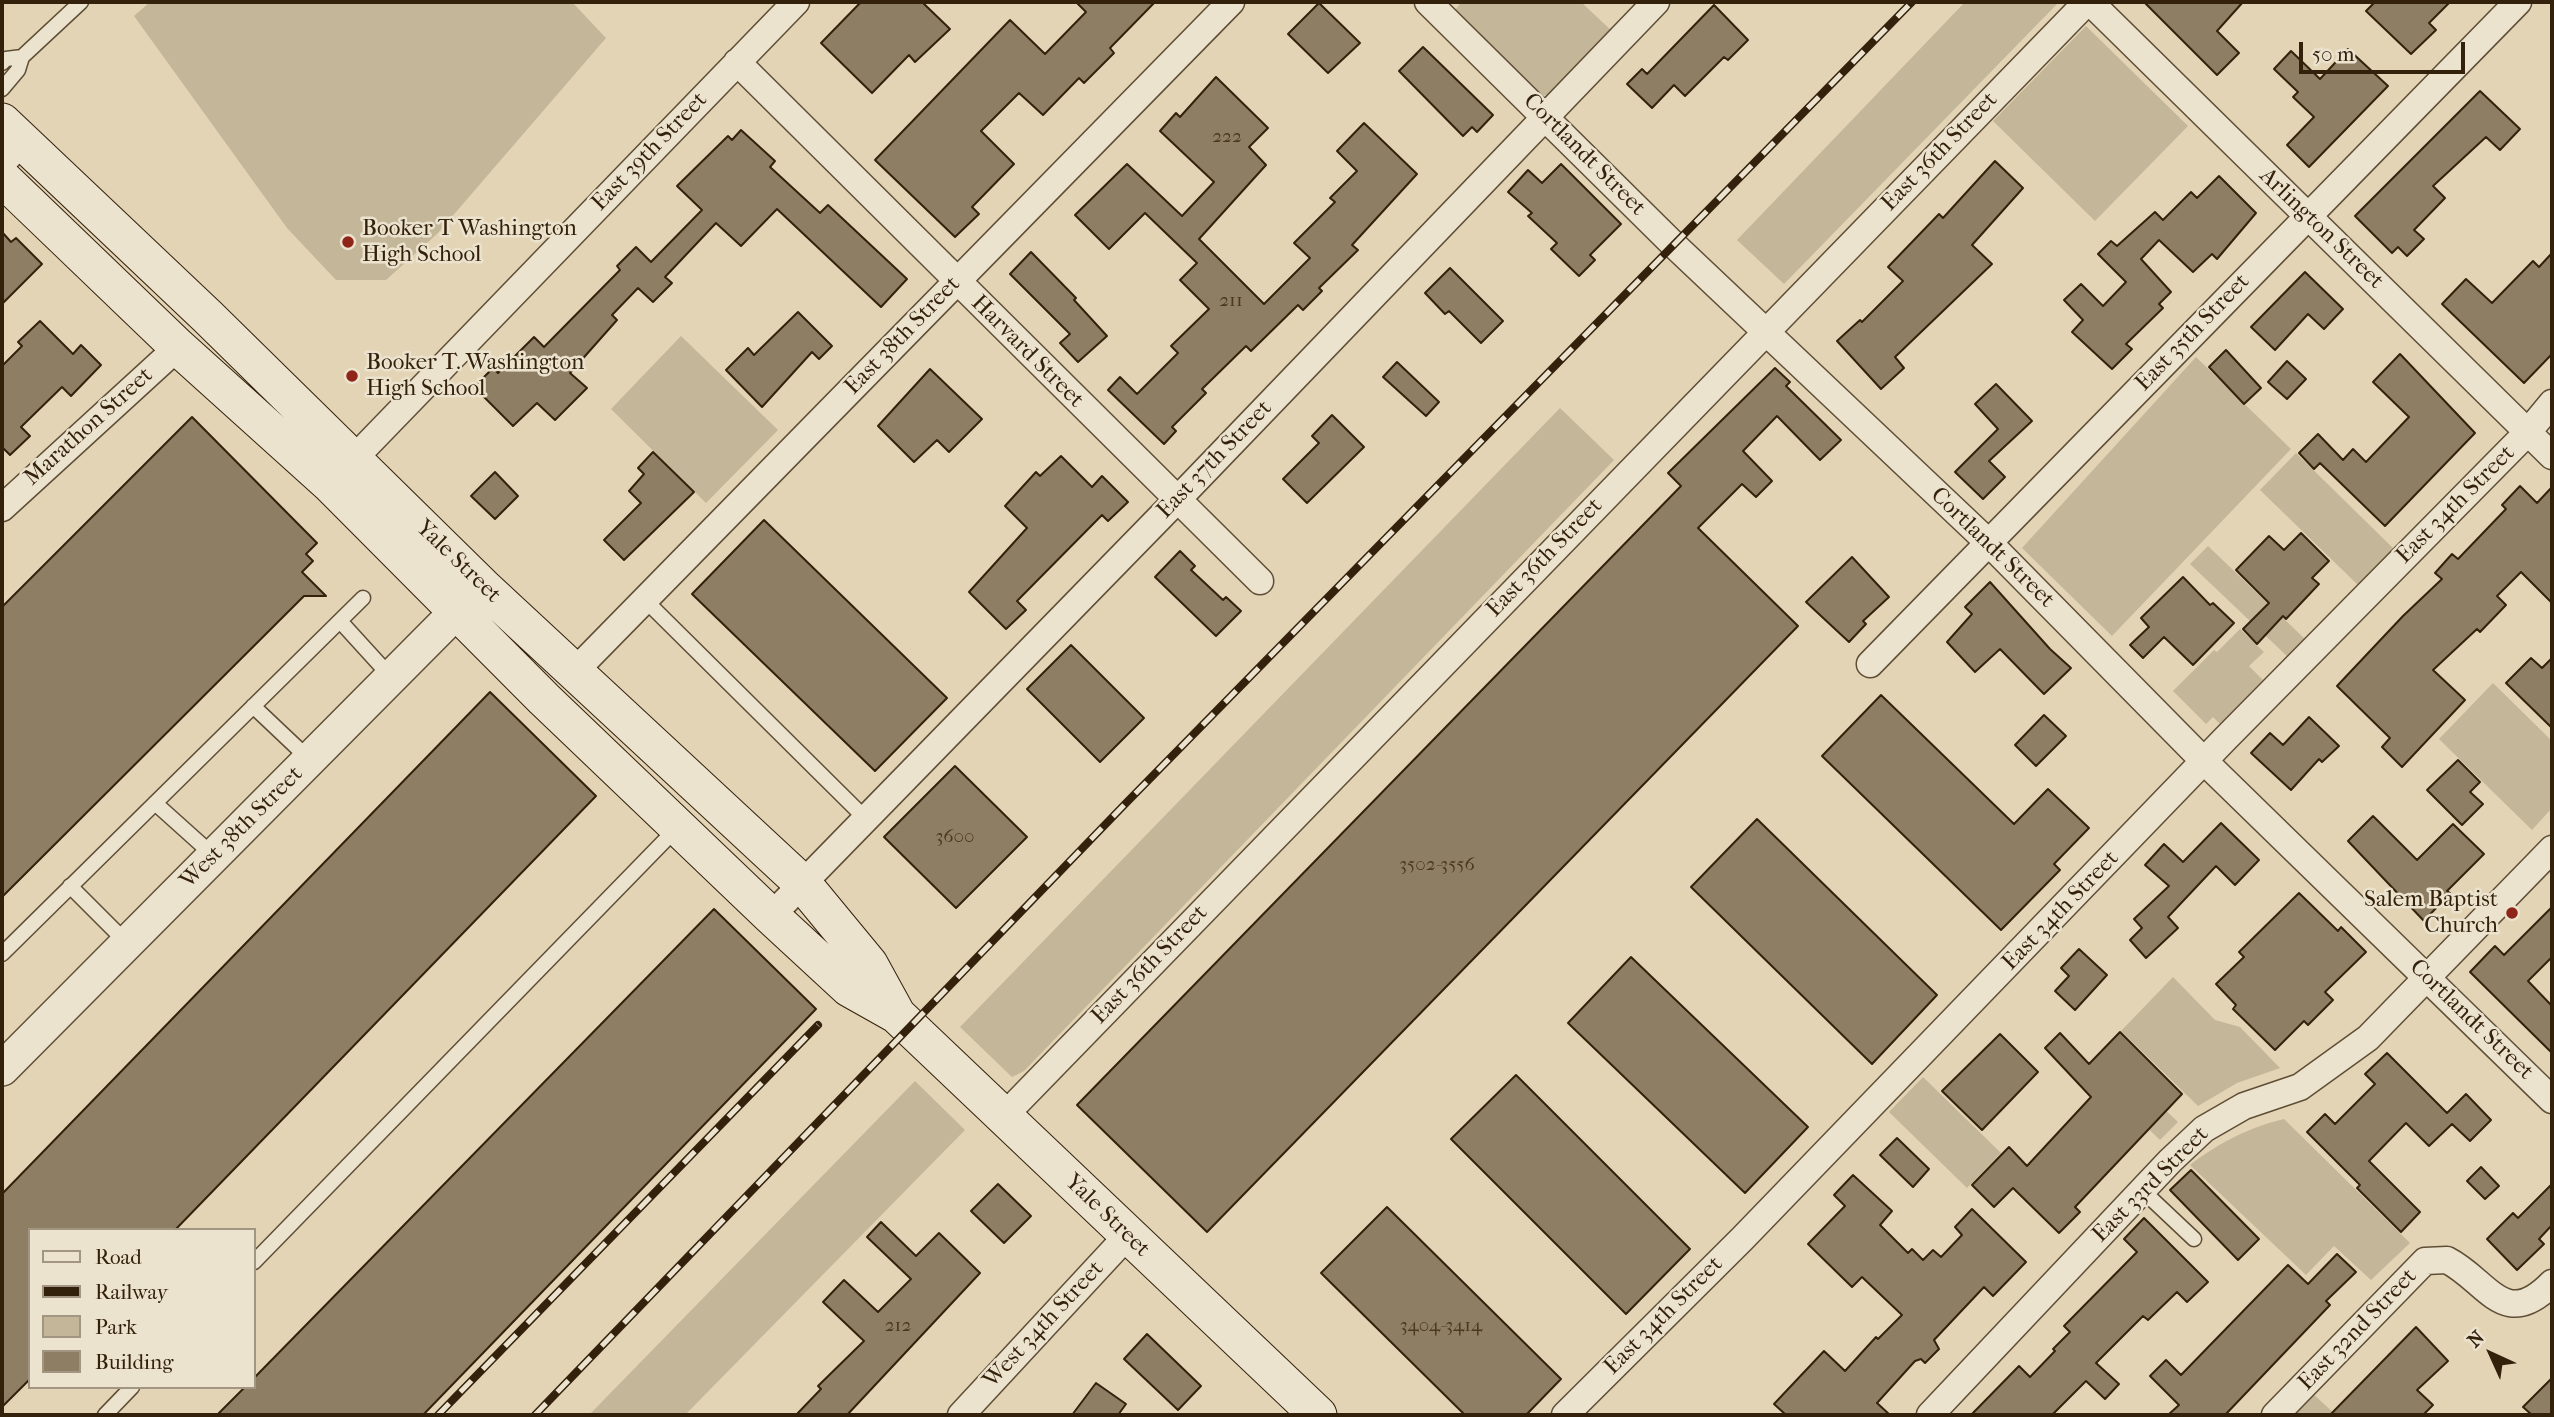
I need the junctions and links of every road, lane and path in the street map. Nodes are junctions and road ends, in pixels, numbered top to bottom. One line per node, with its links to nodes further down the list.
1 (81, 2): 8 (lane)
2 (796, 2): 9 (street, East 39th Street)
3 (1231, 2): 16 (street, East 38th Street)
4 (1428, 2): 12 (street, Cortlandt Street)
5 (1656, 2): 12 (street, East 37th Street)
6 (2088, 2): 15 (street, Arlington Street); 17 (street, East 36th Street)
7 (2518, 2): 15 (street, East 35th Street)
8 (22, 57): 10 (lane); 11 (lane)
9 (737, 62): 16 (street, Harvard Street); 22 (street, East 39th Street)
10 (2, 63)
11 (2, 89)
12 (1545, 114): 17 (street, Cortlandt Street); 23 (street, East 37th Street)
13 (8, 143): 22 (main road, Yale Street)
14 (2, 178): 18 (main road, Yale Street)
15 (2308, 216): 20 (street, Arlington Street); 25 (street, East 35th Street)
16 (956, 282): 23 (street, Harvard Street); 29 (street, East 38th Street)
17 (1765, 331): 25 (street, Cortlandt Street); 53 (street, East 36th Street)
18 (178, 346): 22 (main road, Yale Street); 24 (street, Marathon Street)
19 (2552, 403): 20 (street, East 34th Street)
20 (2528, 432): 21 (street, Arlington Street); 37 (street, East 34th Street)
21 (2552, 456)
22 (341, 472): 27 (main road, Yale Street); 30 (main road, Yale Street)
23 (1177, 500): 26 (street, Harvard Street); 40 (street, East 37th Street)
24 (2, 508)
25 (1988, 542): 32 (street, East 35th Street); 37 (street, Cortlandt Street)
26 (1260, 581)
27 (482, 586): 30 (street, West 38th Street); 33 (main road, Yale Street)
28 (363, 598): 31 (lane)
29 (645, 600): 33 (street, East 38th Street); 40 (lane)
30 (456, 612): 34 (street, West 38th Street); 41 (main road, Yale Street)
31 (340, 621): 34 (lane); 35 (lane)
32 (1870, 664)
33 (575, 671): 38 (main road, Yale Street)
34 (391, 677): 36 (street, West 38th Street)
35 (253, 706): 36 (lane); 39 (lane)
36 (309, 760): 43 (street, West 38th Street)
37 (2204, 761): 49 (street, Cortlandt Street); 63 (street, East 34th Street)
38 (710, 797): 41 (main road); 44 (main road, Yale Street)
39 (155, 803): 43 (lane); 45 (lane)
40 (866, 819): 44 (street, East 37th Street)
41 (677, 828): 46 (main road, Yale Street); 57 (lane)
42 (2552, 849): 49 (street, East 33rd Street)
43 (214, 856): 47 (street, West 38th Street)
44 (803, 884): 46 (street, East 37th Street); 50 (main road, Yale Street)
45 (70, 886): 47 (lane); 48 (lane)
46 (771, 916): 50 (main road, Yale Street)
47 (127, 943): 51 (street, West 38th Street)
48 (2, 954)
49 (2428, 977): 52 (street, Cortlandt Street); 54 (street, East 33rd Street)
50 (897, 1015): 53 (main road, Yale Street)
51 (3, 1067)
52 (2552, 1100)
53 (1004, 1116): 55 (main road, Yale Street)
54 (2143, 1190): 56 (lane); 64 (street, East 33rd Street)
55 (1127, 1236): 61 (street, West 34th Street); 62 (main road, Yale Street)
56 (2194, 1239)
57 (256, 1260)
58 (2552, 1283): 65 (street, East 32nd Street)
59 (130, 1389): 60 (lane)
60 (105, 1415)
61 (961, 1415)
62 (1318, 1415)
63 (1565, 1415)
64 (1930, 1415)
65 (2275, 1415)

